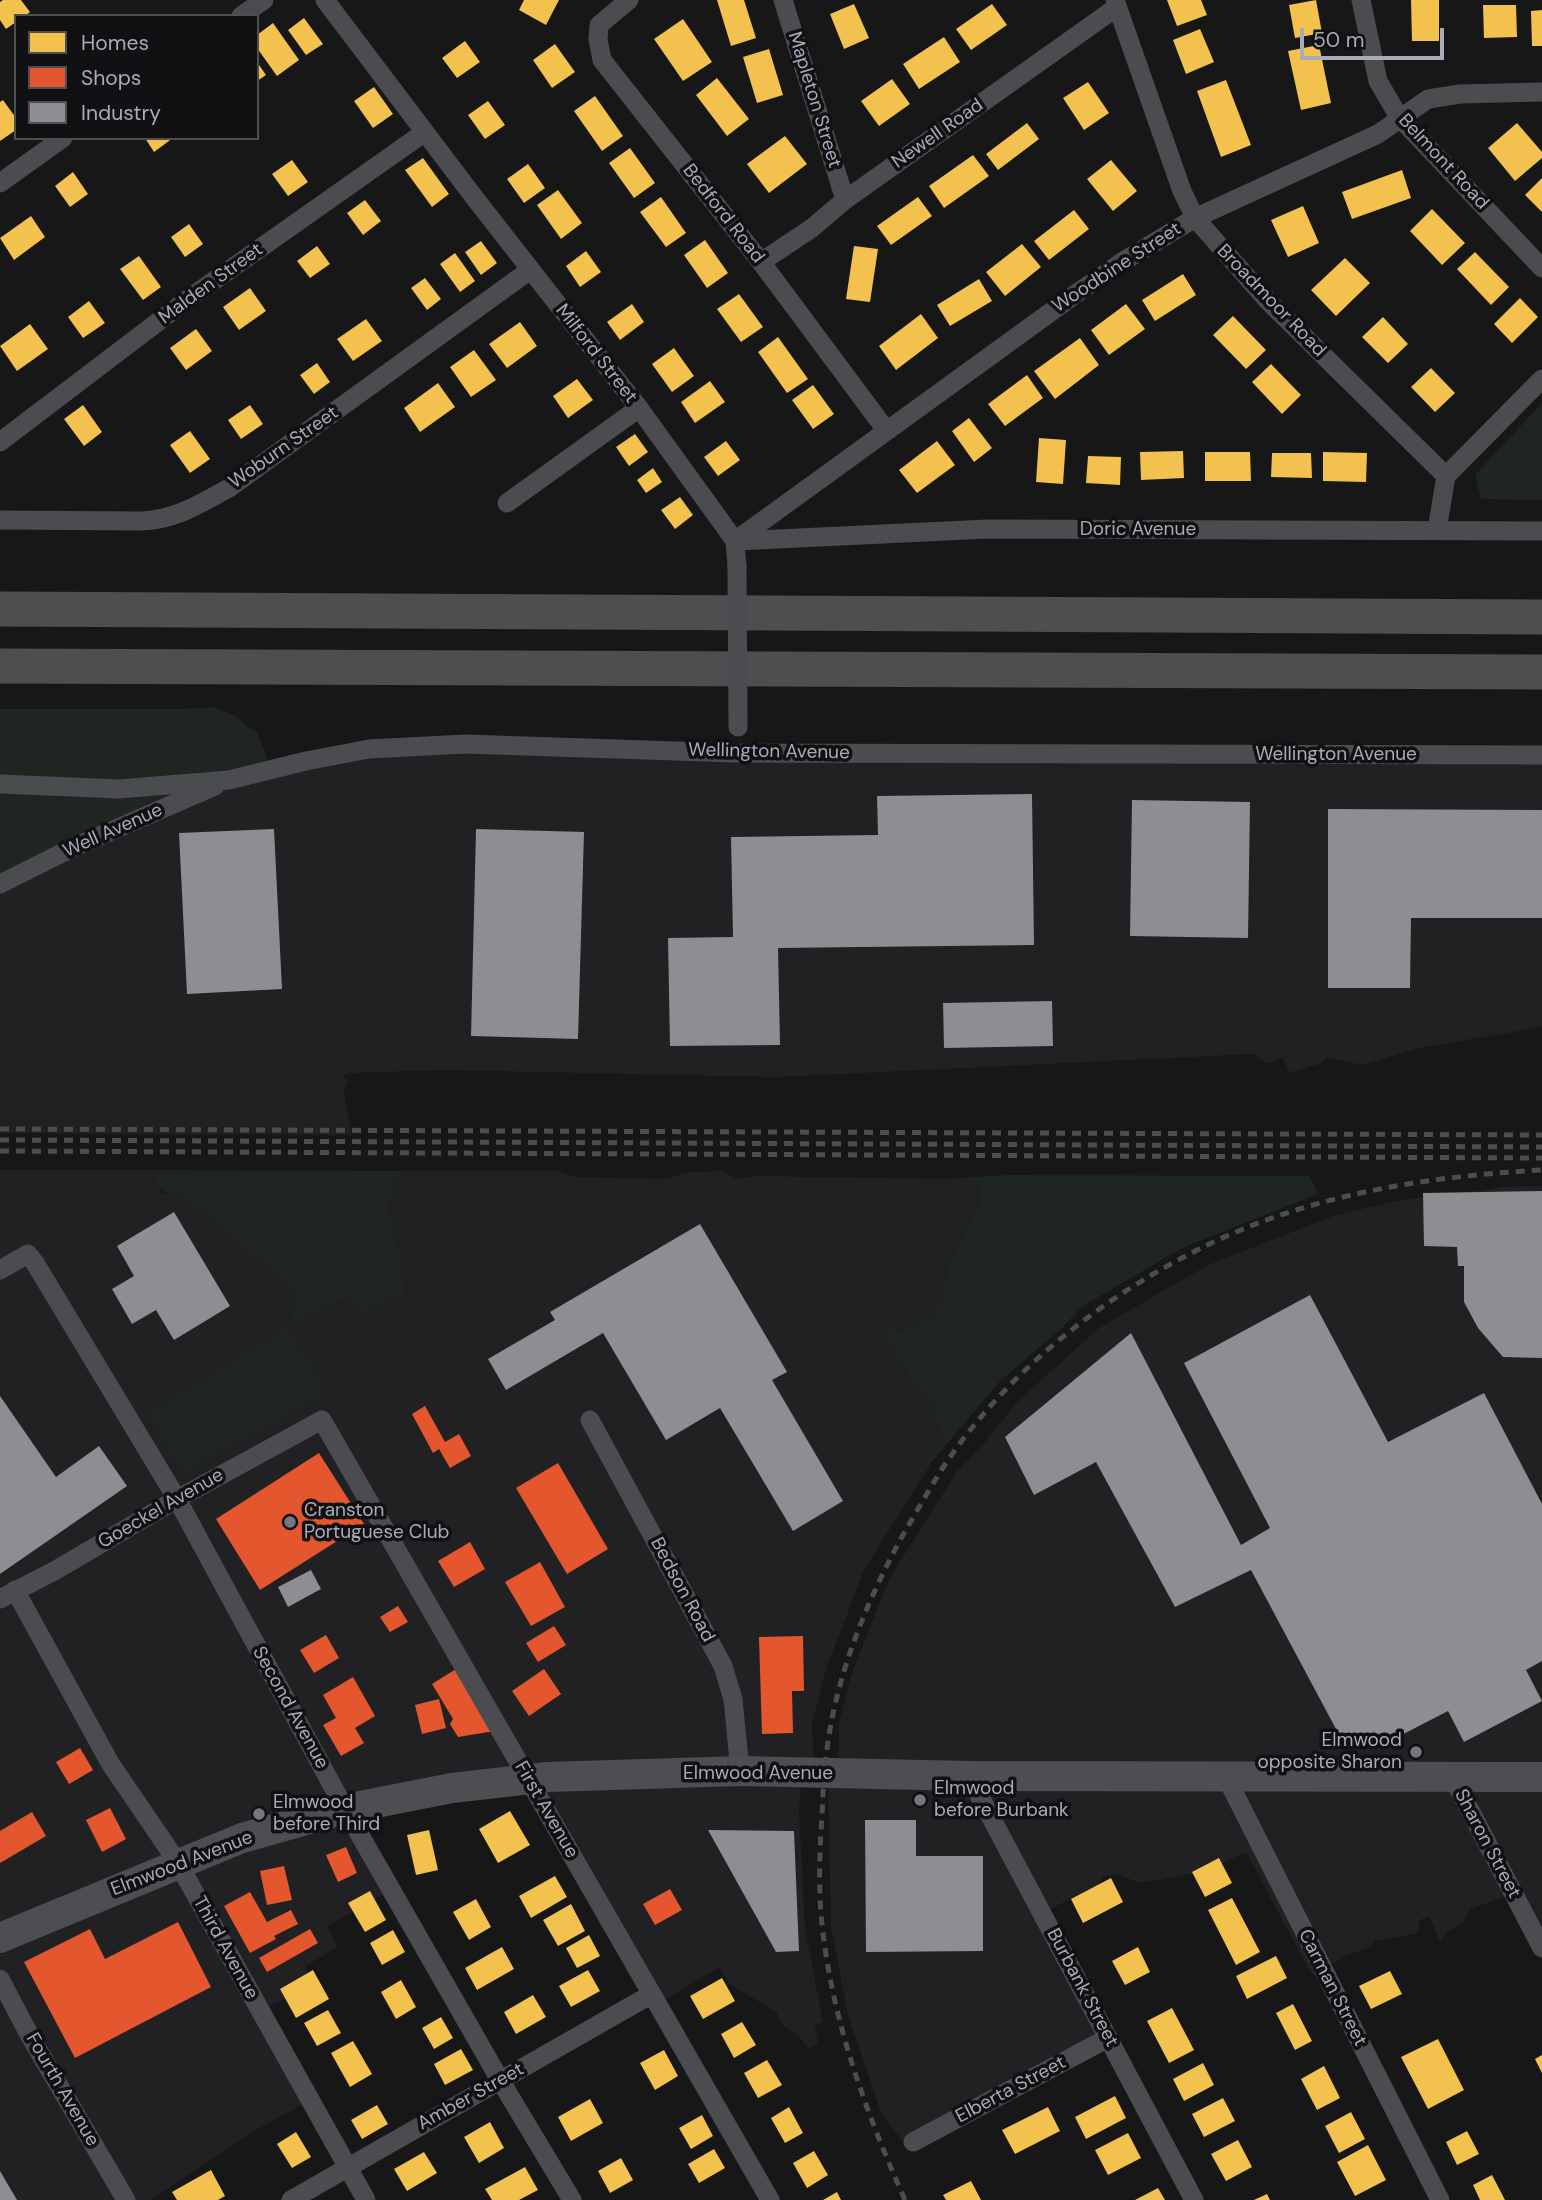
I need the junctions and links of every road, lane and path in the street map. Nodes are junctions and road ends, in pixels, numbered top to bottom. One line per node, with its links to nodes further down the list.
1 (264, 0): 7 (street)
2 (326, 0): 10 (street, Milford Street)
3 (629, 0): 15 (street, Bedford Road)
4 (783, 0): 13 (street, Mapleton Street)
5 (1361, 0): 9 (street, Belmont Road)
6 (1116, 3): 13 (street, Newell Road); 14 (street, Broadmoor Road)
7 (244, 14)
8 (1542, 92): 9 (street, Woodbine Street)
9 (1399, 117): 14 (street, Woodbine Street); 16 (street, Belmont Road)
10 (425, 132): 17 (street, Milford Street); 21 (street, Malden Street)
11 (60, 140): 12 (street)
12 (0, 183)
13 (845, 200): 15 (street, Newell Road)
14 (1195, 218): 20 (street, Woodbine Street); 22 (street, Broadmoor Road)
15 (761, 262): 20 (street, Bedford Road)
16 (1542, 268)
17 (530, 270): 19 (street, Milford Street); 24 (street, Woburn Street)
18 (1542, 379): 22 (street)
19 (639, 408): 23 (street); 27 (street, Milford Street)
20 (886, 430): 27 (street, Woodbine Street)
21 (0, 442)
22 (1446, 476): 25 (street)
23 (507, 503)
24 (0, 520)
25 (1437, 530): 26 (street, Doric Avenue); 27 (street, Doric Avenue)
26 (1542, 531)
27 (735, 541): 32 (street, bridge)
28 (0, 609): 29 (highway)
29 (1542, 617)
30 (0, 666): 31 (highway)
31 (1542, 672)
32 (736, 753): 33 (street, Wellington Avenue); 34 (street, Wellington Avenue)
33 (1542, 755)
34 (229, 780): 35 (street, Wellington Avenue); 36 (street, Well Avenue)
35 (0, 784)
36 (0, 884)
37 (0, 1270): 40 (street, Second Avenue)
38 (321, 1420): 40 (street, Goeckel Avenue); 47 (street, First Avenue)
39 (590, 1420): 42 (street, Bedson Road)
40 (177, 1499): 41 (street, Goeckel Avenue); 48 (street, Second Avenue)
41 (8, 1595): 49 (street, Third Avenue)
42 (740, 1771): 44 (main road, Elmwood Avenue); 47 (main road, Elmwood Avenue)
43 (1225, 1775): 44 (main road, Elmwood Avenue); 45 (main road, Elmwood Avenue); 64 (street, Carman Street)
44 (969, 1776): 54 (street, Burbank Street)
45 (1452, 1776): 46 (main road, Elmwood Avenue); 51 (street, Sharon Street)
46 (1542, 1777)
47 (530, 1780): 48 (main road, Elmwood Avenue); 53 (street, First Avenue)
48 (345, 1809): 49 (main road, Elmwood Avenue); 55 (street, Second Avenue)
49 (178, 1863): 50 (main road, Elmwood Avenue); 57 (street, Third Avenue)
50 (0, 1938)
51 (1542, 1948)
52 (0, 1979): 58 (street, Fourth Avenue)
53 (652, 1994): 55 (street, Amber Street); 62 (street, First Avenue)
54 (1108, 2038): 56 (street, Elberta Street); 63 (street, Burbank Street)
55 (499, 2080): 57 (street, Amber Street); 61 (street, Second Avenue)
56 (913, 2142)
57 (346, 2166): 59 (street, Amber Street); 60 (street, Third Avenue)
58 (126, 2200)
59 (291, 2200)
60 (366, 2200)
61 (572, 2200)
62 (770, 2200)
63 (1194, 2200)
64 (1440, 2200)

